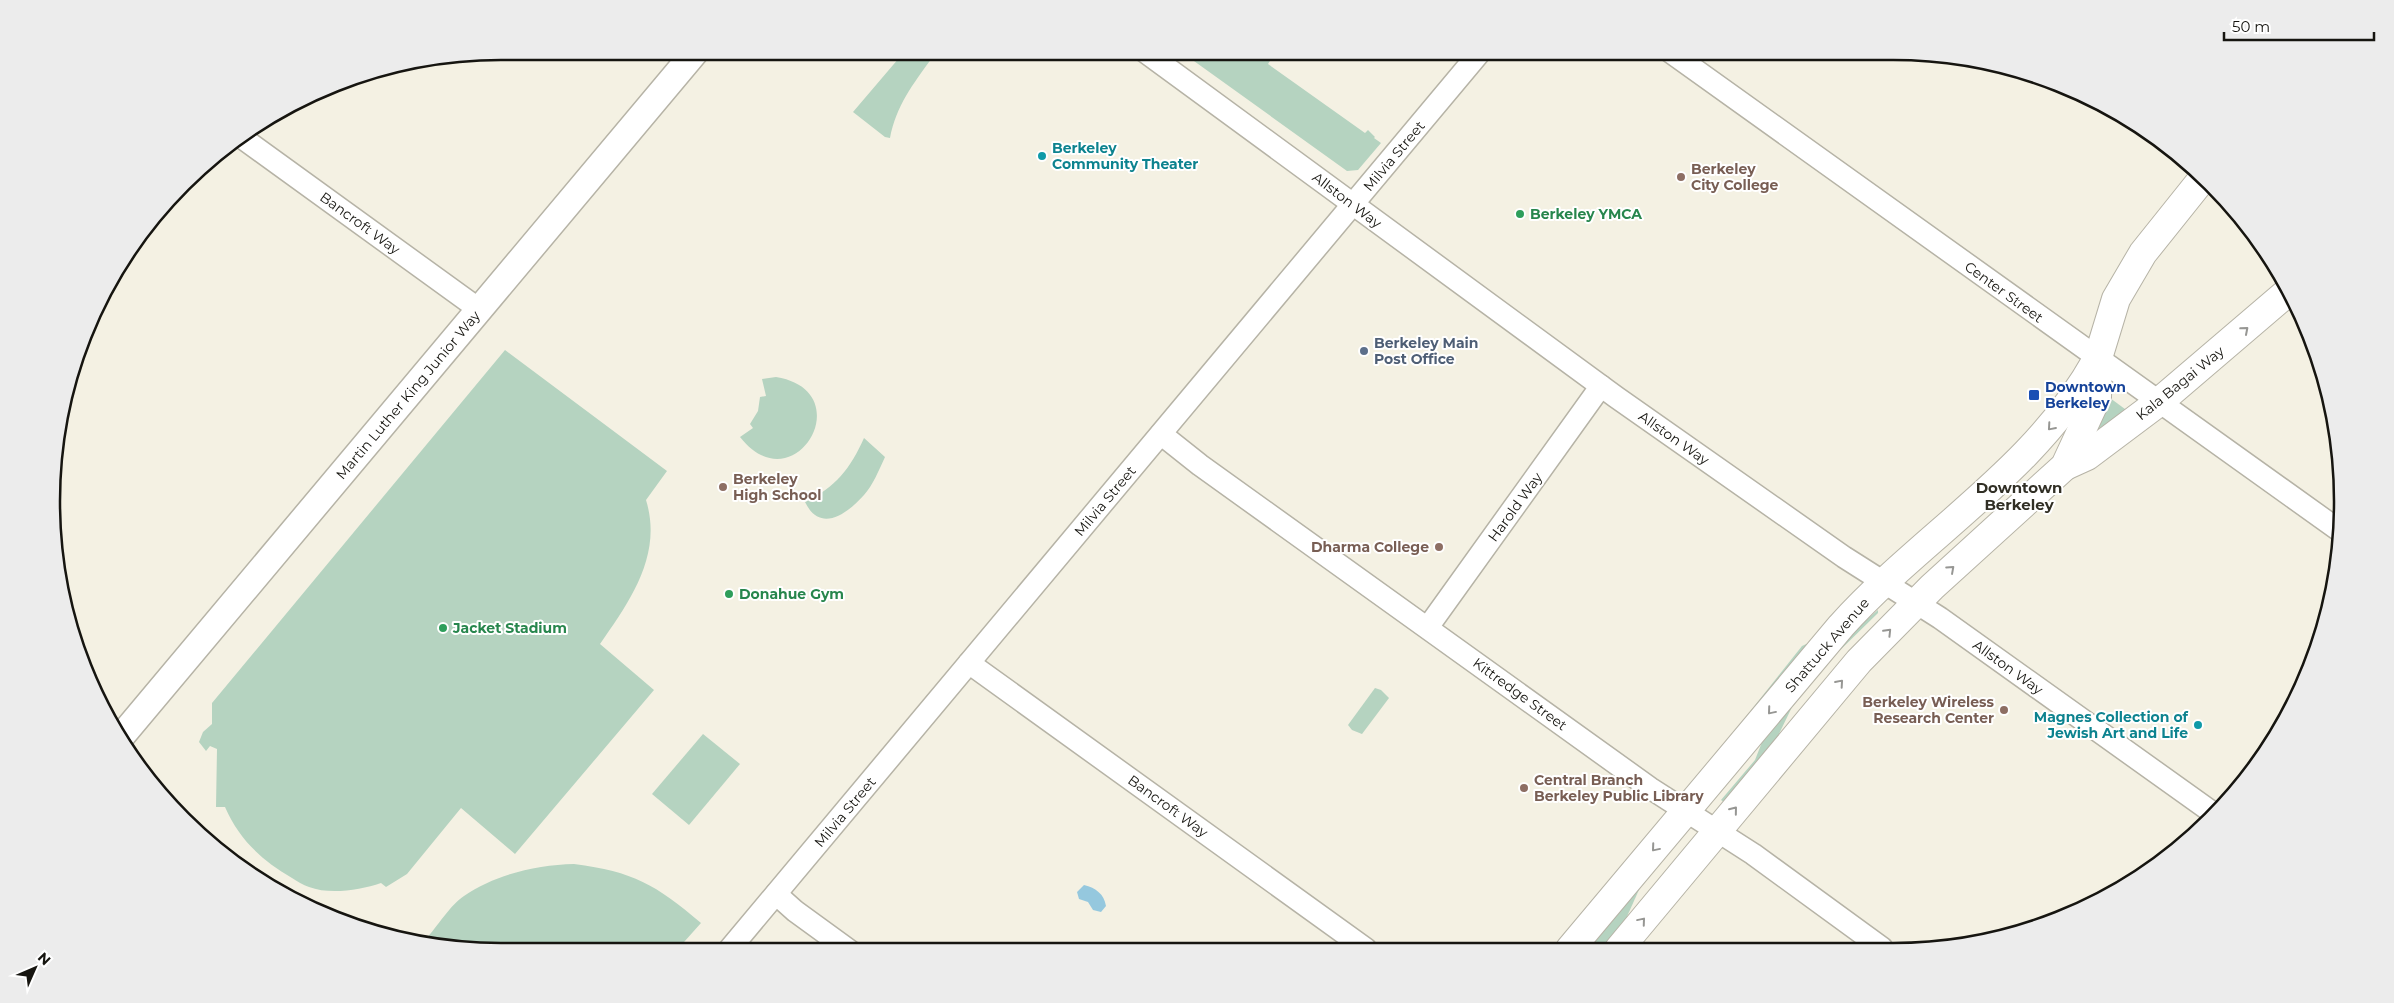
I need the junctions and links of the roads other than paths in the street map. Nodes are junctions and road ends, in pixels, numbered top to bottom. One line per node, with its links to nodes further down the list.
1 (688, 60): 9 (street, Martin Luther King Junior Way)
2 (1156, 60): 7 (street, Allston Way)
3 (1474, 60): 7 (street, Milvia Street)
4 (1682, 60): 10 (street, Center Street)
5 (247, 141): 9 (street, Bancroft Way)
6 (2199, 184): 10 (main road, Shattuck Avenue)
7 (1353, 205): 11 (street, Allston Way); 13 (street, Milvia Street)
8 (2283, 297): 12 (main road, Kala Bagai Way, one-way to 8)
9 (480, 310): 20 (street, Martin Luther King Junior Way)
10 (2098, 358): 12 (street, Center Street); 14 (main road, Shattuck Avenue); 16 (main road, Shattuck Avenue, one-way to 16)
11 (1601, 386): 16 (street, Allston Way); 18 (street, Harold Way)
12 (2159, 402): 14 (main road, Kala Bagai Way); 15 (street, Center Street)
13 (1160, 434): 18 (street, Kittredge Street); 19 (street, Milvia Street)
14 (2065, 466): 17 (main road, Shattuck Avenue, one-way to 14)
15 (2333, 526)
16 (1884, 582): 17 (street, Allston Way); 22 (main road, Shattuck Avenue, one-way to 22)
17 (1916, 603): 21 (street, Allston Way); 23 (main road, Shattuck Avenue, one-way to 17)
18 (1428, 627): 22 (street, Kittredge Street)
19 (969, 663): 24 (street, Milvia Street); 27 (street, Bancroft Way)
20 (125, 732)
21 (2209, 810)
22 (1686, 811): 23 (street, Kittredge Street); 28 (main road, Shattuck Avenue, one-way to 28)
23 (1717, 831): 29 (main road, Shattuck Avenue, one-way to 23); 30 (street, Kittredge Street)
24 (776, 894): 25 (street, Milvia Street); 26 (street)
25 (735, 943)
26 (839, 943)
27 (1358, 943)
28 (1575, 943)
29 (1624, 943)
30 (1875, 943)

